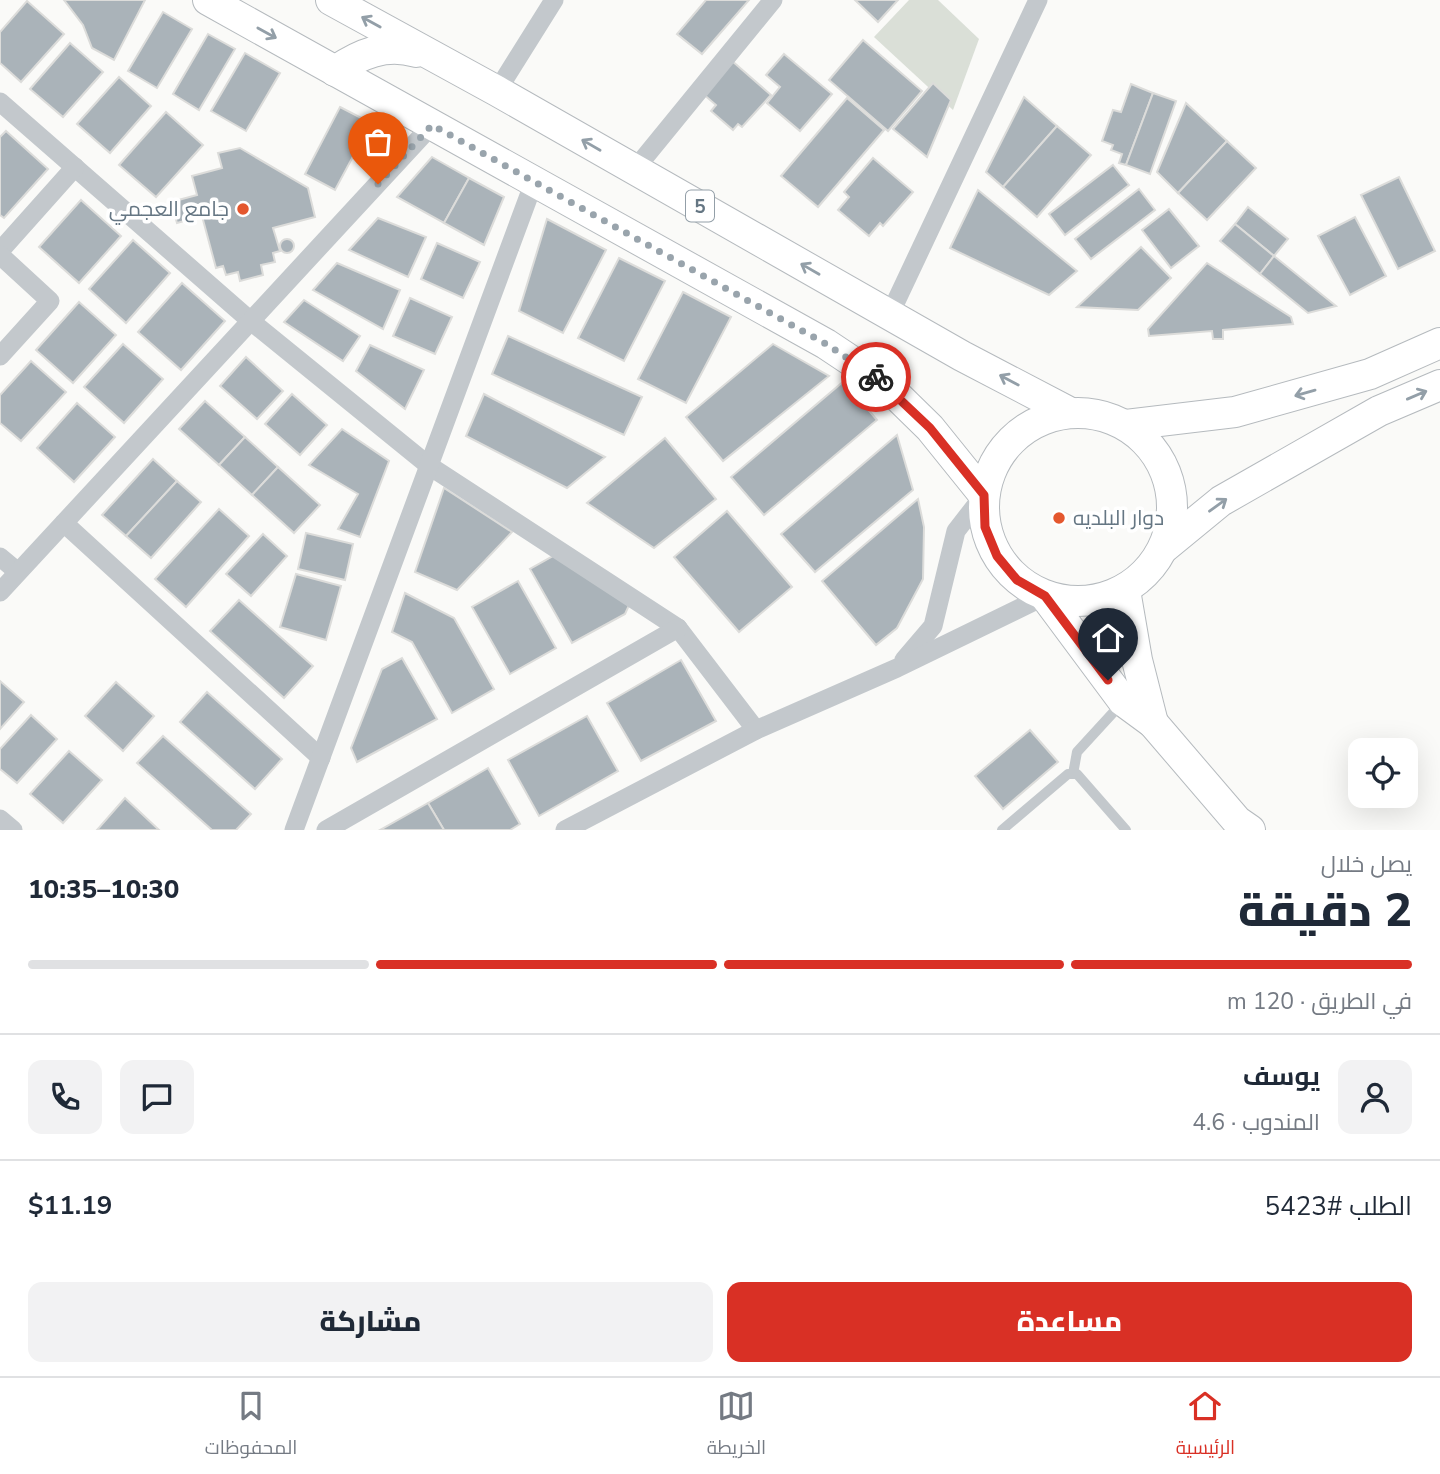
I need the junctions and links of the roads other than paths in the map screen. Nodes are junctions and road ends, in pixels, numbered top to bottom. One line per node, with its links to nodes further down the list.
1 (208, 0): 7 (main road, one-way to 7)
2 (331, 0): 6 (main road, 5, one-way to 2)
3 (554, 0): 8 (street)
4 (773, 0): 12 (street)
5 (1038, 0): 15 (street)
6 (430, 55): 7 (main road); 8 (main road, 5)
7 (335, 71): 10 (main road)
8 (497, 91): 12 (main road, 5, one-way to 8)
9 (0, 102): 11 (street)
10 (432, 125): 13 (main road); 16 (street)
11 (75, 167): 14 (street); 16 (street)
12 (635, 169): 15 (main road, 5, one-way to 12)
13 (534, 182): 22 (street); 23 (main road)
14 (0, 253): 18 (street)
15 (890, 314): 20 (main road, 5, one-way to 15)
16 (252, 322): 22 (street); 24 (street)
17 (1440, 343): 21 (main road, one-way to 21)
18 (0, 356)
19 (1440, 385): 25 (main road, one-way to 19)
20 (1069, 412): 21 (main road); 23 (main road)
21 (1126, 425): 25 (main road)
22 (428, 465): 31 (street); 36 (street)
23 (984, 495): 30 (main road); 32 (street)
24 (64, 523): 27 (street); 36 (street)
25 (1165, 548): 28 (main road)
26 (0, 557): 27 (street)
27 (18, 572): 29 (street)
28 (1125, 590): 30 (main road); 34 (main road)
29 (0, 592)
30 (1045, 596): 32 (street); 33 (main road)
31 (678, 628): 35 (street); 41 (street)
32 (897, 668): 35 (street)
33 (1124, 701): 34 (main road); 37 (lane)
34 (1153, 723): 45 (main road)
35 (756, 730): 42 (street)
36 (320, 758): 40 (street)
37 (1073, 774): 43 (lane); 44 (lane)
38 (0, 819): 39 (street)
39 (13, 830)
40 (294, 830)
41 (326, 830)
42 (565, 830)
43 (1002, 830)
44 (1126, 830)
45 (1250, 830)

